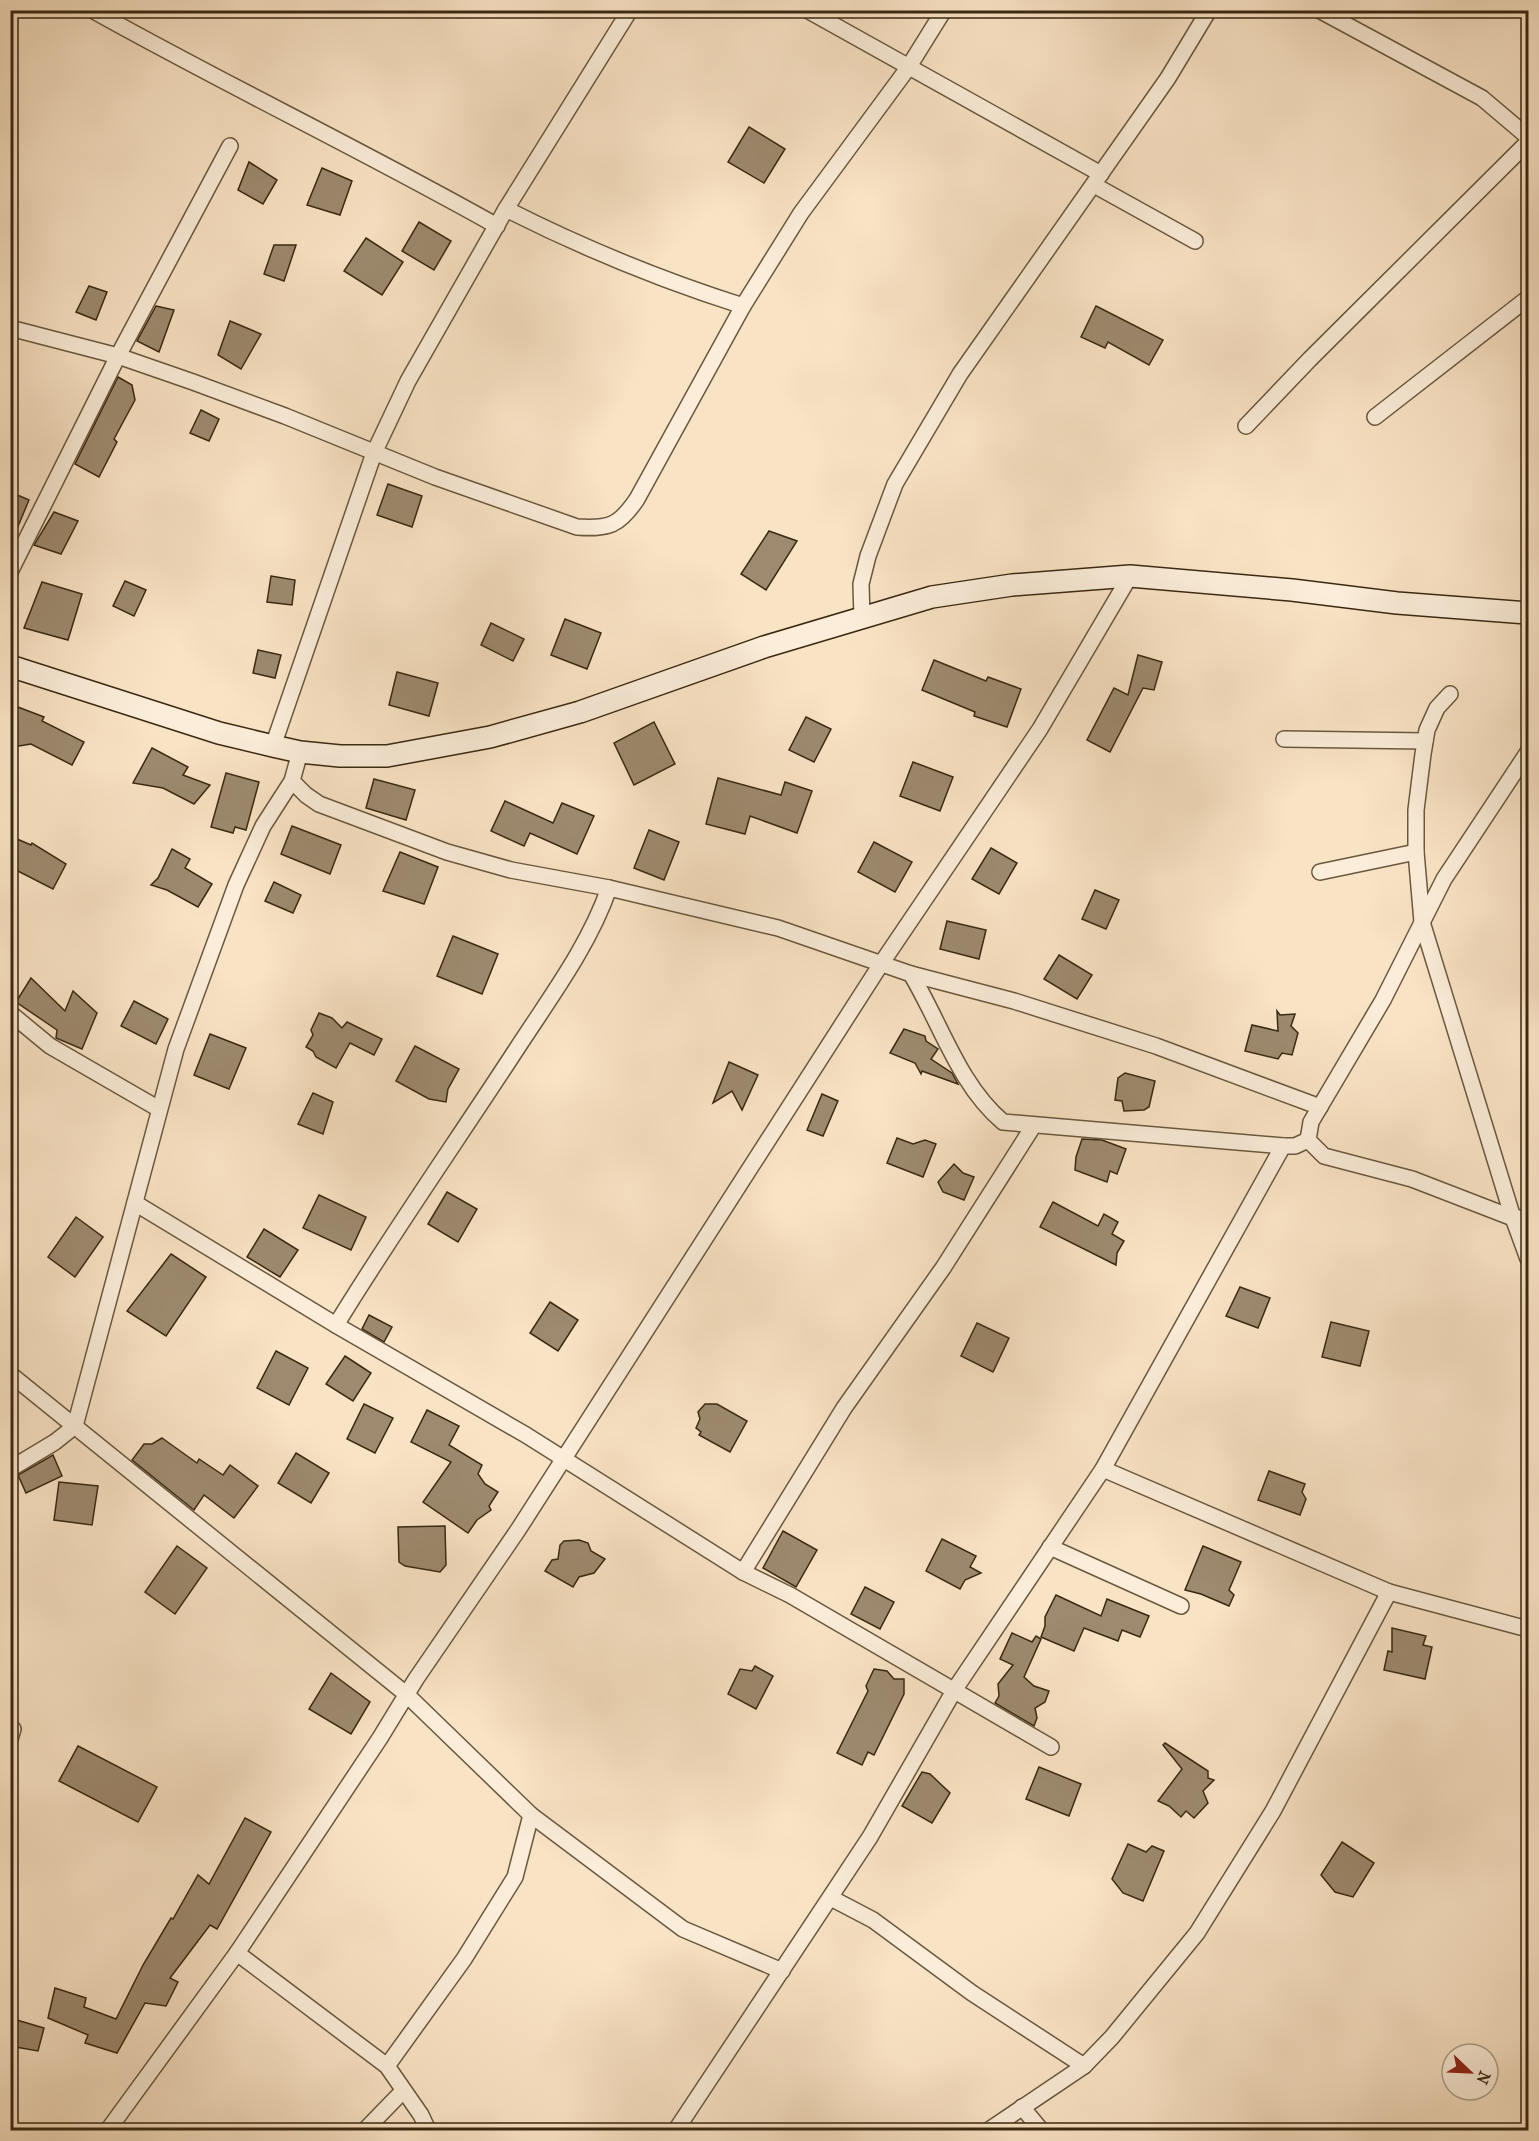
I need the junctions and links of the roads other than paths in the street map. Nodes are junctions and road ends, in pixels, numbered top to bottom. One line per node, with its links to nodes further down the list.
1 (92, 10): 13 (street)
2 (630, 10): 12 (street)
3 (807, 10): 7 (street)
4 (944, 10): 7 (street)
5 (1209, 10): 11 (street)
6 (1319, 10): 8 (street)
7 (908, 68): 11 (street); 16 (street)
8 (1528, 137)
9 (1528, 142): 20 (street)
10 (230, 146): 18 (street)
11 (1097, 179): 14 (street); 25 (street)
12 (506, 209): 13 (street); 16 (street)
13 (497, 226): 21 (street)
14 (1195, 241)
15 (1528, 298): 19 (street)
16 (743, 306): 21 (street)
17 (10, 328): 18 (street)
18 (118, 356): 21 (street); 22 (street)
19 (1375, 417)
20 (1246, 426)
21 (374, 453): 30 (street)
22 (10, 572)
23 (1130, 576): 24 (main road); 25 (main road); 38 (street)
24 (1528, 614)
25 (862, 618): 31 (main road)
26 (10, 666): 30 (main road)
27 (1450, 694): 29 (street)
28 (1284, 739): 29 (street)
29 (1425, 741): 34 (street)
30 (273, 746): 31 (main road)
31 (300, 752): 33 (street)
32 (1528, 752): 37 (street)
33 (292, 781): 36 (street); 42 (street)
34 (1416, 852): 35 (street); 37 (street)
35 (1320, 872)
36 (609, 888): 38 (street); 50 (street)
37 (1422, 922): 41 (street); 47 (street)
38 (881, 964): 39 (street); 53 (street)
39 (911, 974): 41 (street); 43 (street)
40 (10, 1012): 42 (street)
41 (1320, 1107): 44 (street)
42 (159, 1109): 46 (street)
43 (1034, 1125): 45 (street); 57 (street)
44 (1308, 1140): 45 (street); 47 (street)
45 (1283, 1146): 55 (street)
46 (135, 1203): 50 (street); 52 (street)
47 (1513, 1218): 48 (street); 49 (street)
48 (1528, 1218)
49 (1528, 1259)
50 (336, 1325): 53 (street)
51 (10, 1374): 52 (street)
52 (75, 1426): 54 (street); 62 (street)
53 (563, 1459): 57 (street); 62 (street)
54 (10, 1469)
55 (1103, 1469): 56 (street); 58 (street)
56 (1050, 1547): 59 (street); 61 (street)
57 (743, 1572): 61 (street)
58 (1389, 1592): 60 (street); 69 (street)
59 (1181, 1606)
60 (1528, 1629)
61 (955, 1689): 63 (street); 65 (street)
62 (406, 1694): 64 (street); 66 (street)
63 (1051, 1747)
64 (531, 1815): 67 (street); 68 (street)
65 (831, 1898): 67 (street); 69 (street)
66 (237, 1953): 68 (street); 72 (street)
67 (782, 1971): 75 (street)
68 (387, 2066): 70 (street)
69 (1084, 2066): 71 (street)
70 (403, 2091): 73 (street); 74 (street)
71 (1022, 2107): 76 (street); 77 (street)
72 (108, 2130)
73 (365, 2130)
74 (428, 2130)
75 (676, 2130)
76 (989, 2130)
77 (1041, 2130)

